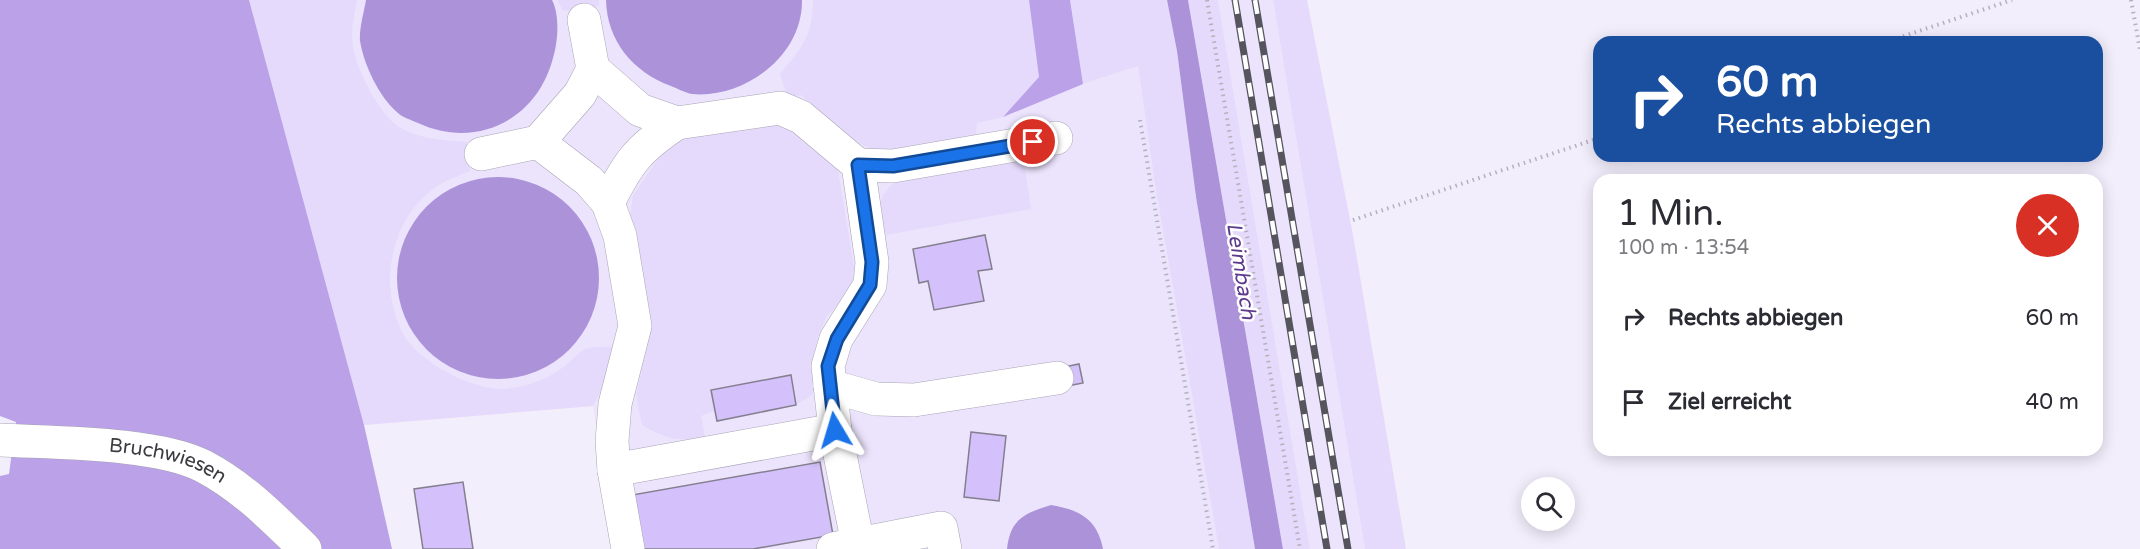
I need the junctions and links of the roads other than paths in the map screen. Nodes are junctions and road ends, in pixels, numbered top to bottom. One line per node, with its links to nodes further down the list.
1 (584, 20): 2 (street)
2 (593, 69): 3 (street); 5 (street)
3 (677, 123): 7 (street); 8 (street)
4 (1056, 138): 7 (street)
5 (538, 142): 6 (street); 8 (street)
6 (481, 154)
7 (858, 165): 10 (street)
8 (608, 204): 13 (street)
9 (1057, 378): 10 (street)
10 (830, 386): 11 (street)
11 (835, 430): 13 (street); 14 (street)
12 (0, 440): 15 (street, Bruchwiesen)
13 (614, 470): 16 (street)
14 (850, 547): 17 (street)
15 (305, 549)
16 (628, 549)
17 (945, 549)

